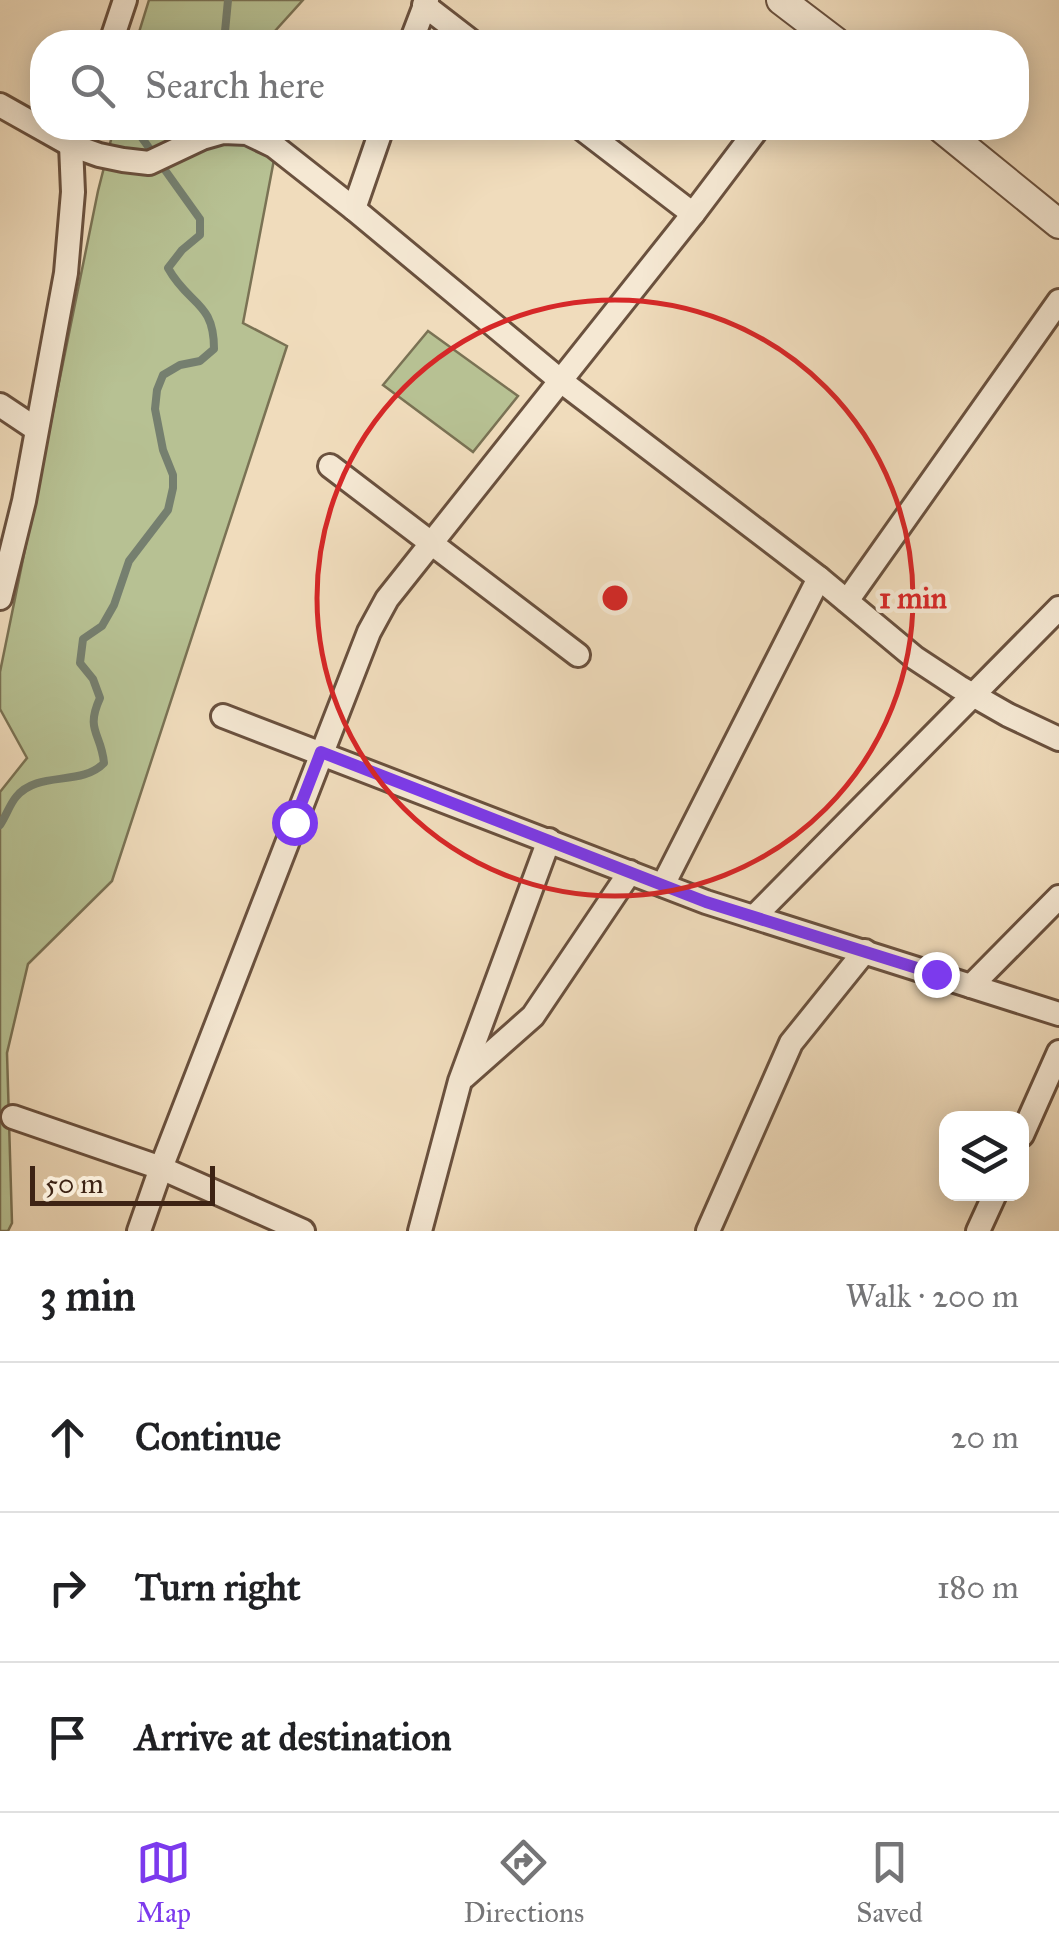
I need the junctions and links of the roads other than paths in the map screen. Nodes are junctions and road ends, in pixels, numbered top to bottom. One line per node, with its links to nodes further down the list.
1 (125, 0): 4 (street)
2 (781, 0): 7 (street)
3 (425, 3): 5 (street); 6 (street)
4 (115, 30)
5 (415, 30)
6 (458, 30)
7 (816, 30)
8 (0, 105): 9 (street)
9 (30, 117)
10 (75, 140): 24 (street)
11 (80, 140): 12 (street)
12 (198, 140)
13 (262, 140): 18 (street)
14 (378, 140): 18 (street)
15 (597, 140): 19 (street)
16 (749, 140): 19 (street)
17 (955, 140): 20 (street)
18 (354, 209): 22 (street)
19 (693, 214): 22 (street)
20 (1059, 224)
21 (1059, 301): 29 (street)
22 (561, 381): 26 (street); 27 (street)
23 (0, 405): 24 (street)
24 (36, 429): 28 (street)
25 (330, 466): 26 (street)
26 (431, 543): 31 (street); 35 (street)
27 (819, 578): 29 (street); 38 (street)
28 (0, 598)
29 (847, 601): 32 (street)
30 (1059, 608): 32 (street)
31 (578, 655)
32 (973, 695): 34 (street); 40 (street)
33 (223, 716): 35 (street)
34 (1059, 740)
35 (321, 752): 36 (street); 48 (street)
36 (549, 840): 37 (street); 45 (street)
37 (630, 872): 38 (street); 45 (street)
38 (664, 885): 40 (street)
39 (1059, 897): 42 (street)
40 (754, 916): 41 (street)
41 (865, 951): 42 (street); 54 (street)
42 (971, 986): 43 (street)
43 (1059, 1014)
44 (1059, 1052): 47 (street)
45 (460, 1081): 53 (street)
46 (13, 1117): 48 (street)
47 (1029, 1120)
48 (161, 1168): 51 (street); 52 (street)
49 (992, 1201): 50 (street)
50 (982, 1230)
51 (139, 1231)
52 (303, 1231)
53 (420, 1231)
54 (708, 1231)

